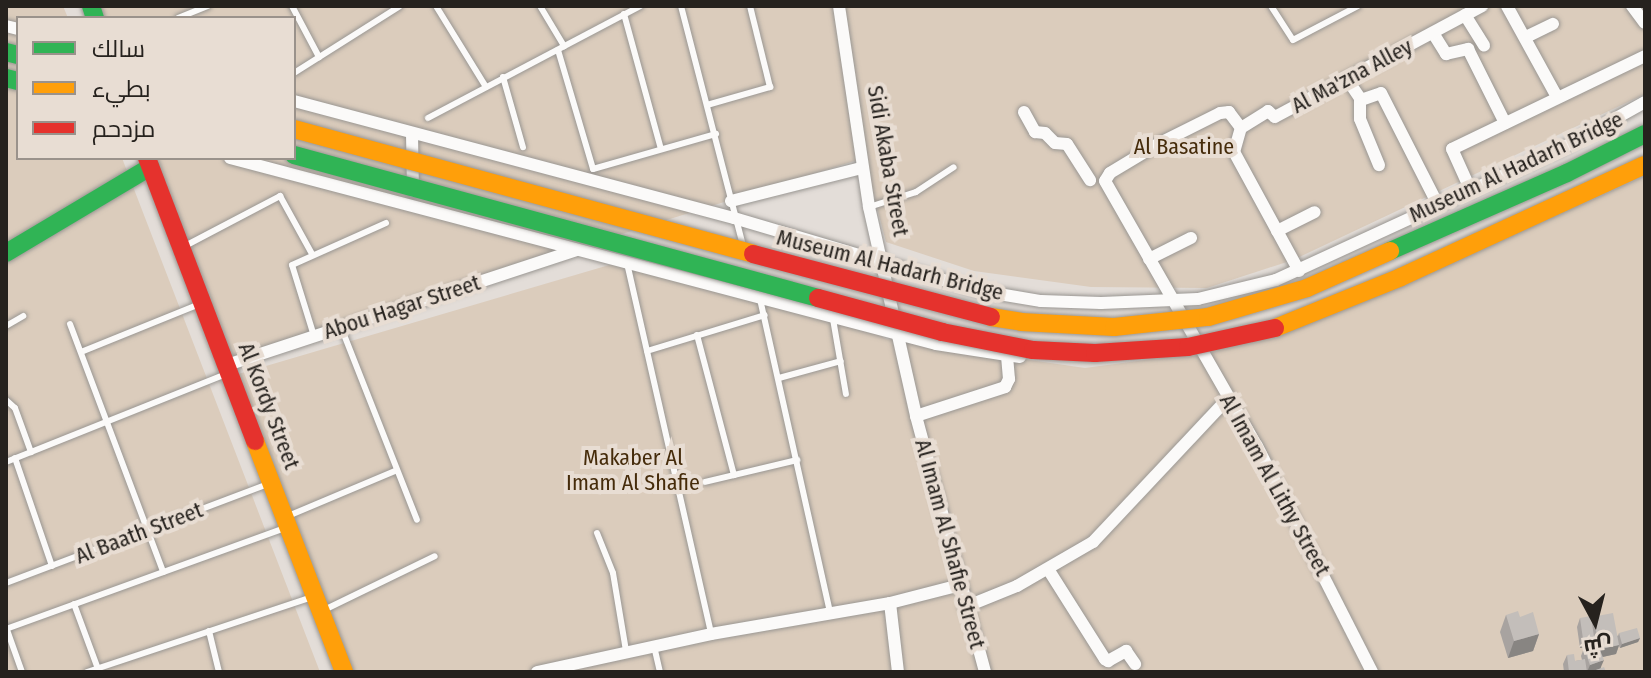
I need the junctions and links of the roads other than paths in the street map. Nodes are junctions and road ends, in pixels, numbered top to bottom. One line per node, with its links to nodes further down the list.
1 (208, 6): 17 (lane)
2 (292, 6): 25 (lane)
3 (400, 6): 25 (lane)
4 (436, 6): 29 (lane)
5 (540, 6): 23 (lane)
6 (640, 6): 15 (lane)
7 (681, 6): 34 (lane)
8 (750, 6): 34 (lane)
9 (839, 6): 51 (street, Sidi Akaba Street)
10 (1271, 6): 11 (lane)
11 (1358, 6)
12 (1482, 6): 16 (street, Al Ma'zna Alley)
13 (1507, 6): 21 (street)
14 (1632, 6): 18 (street)
15 (624, 14): 23 (lane); 44 (lane)
16 (1465, 15): 20 (street, Al Ma'zna Alley); 22 (street)
17 (183, 16)
18 (1645, 23)
19 (1553, 24): 21 (street)
20 (1433, 33): 28 (street, Al Ma'zna Alley); 37 (street)
21 (1526, 37): 30 (street)
22 (1484, 45)
23 (561, 48): 27 (lane); 44 (lane)
24 (1645, 56): 30 (street)
25 (319, 57): 26 (lane)
26 (296, 72)
27 (503, 77): 29 (lane); 43 (lane)
28 (1347, 79): 31 (street); 38 (street, Al Ma'zna Alley)
29 (486, 87): 36 (lane)
30 (1557, 97): 37 (street)
31 (1360, 99): 48 (street); 56 (street)
32 (296, 102): 40 (street)
33 (1645, 102): 53 (street)
34 (707, 105): 41 (lane)
35 (1024, 112): 52 (street)
36 (428, 118)
37 (1505, 123): 53 (street)
38 (1241, 128): 52 (street); 62 (street)
39 (296, 130): 42 (main road, Museum Al Hadarh Bridge, bridge)
40 (405, 132): 55 (street); 57 (street); 60 (street)
41 (716, 134): 44 (lane); 54 (lane)
42 (1645, 134)
43 (523, 147)
44 (661, 149)
45 (296, 156): 50 (main road, bridge)
46 (238, 160): 55 (street)
47 (148, 162): 64 (main road, Al Kordy Street); 66 (main road)
48 (1379, 165)
49 (954, 167): 58 (lane)
50 (1645, 167): 87 (street)
51 (861, 168): 54 (street); 58 (street, Sidi Akaba Street)
52 (1105, 181): 69 (street, Al Imam Al Lithy Street)
53 (1471, 191): 56 (street)
54 (731, 201): 60 (lane)
55 (398, 202): 57 (street)
56 (1438, 205): 73 (street)
57 (414, 207): 65 (street)
58 (869, 207): 70 (street, Sidi Akaba Street)
59 (1315, 212): 62 (street)
60 (734, 218): 68 (lane); 70 (street)
61 (386, 223): 67 (lane)
62 (1277, 231): 73 (street)
63 (1191, 238): 69 (street)
64 (183, 247): 67 (lane); 76 (main road, Al Kordy Street)
65 (577, 250): 71 (street); 82 (street, Abou Hagar Street)
66 (6, 253)
67 (312, 254): 85 (lane)
68 (747, 258)
69 (1149, 259): 75 (street, Al Imam Al Lithy Street)
70 (882, 262): 75 (street); 83 (street, Sidi Akaba Street)
71 (627, 263): 74 (street); 86 (lane)
72 (751, 271): 74 (lane)
73 (1299, 271): 75 (street)
74 (760, 298): 77 (lane); 79 (street)
75 (1172, 301): 87 (street, Al Imam Al Lithy Street)
76 (204, 303): 88 (lane); 91 (main road, Al Kordy Street)
77 (765, 315): 84 (lane); 92 (lane)
78 (23, 316): 81 (lane)
79 (833, 317): 83 (street); 90 (lane)
80 (70, 324): 88 (lane)
81 (6, 326)
82 (341, 327): 85 (street, Abou Hagar Street); 102 (lane)
83 (897, 334): 89 (street); 96 (street, Sidi Akaba Street)
84 (697, 335): 86 (lane); 103 (lane)
85 (314, 336): 91 (street, Abou Hagar Street)
86 (647, 351): 123 (lane)
87 (1200, 351): 89 (street); 94 (street, Al Imam Al Lithy Street)
88 (81, 352): 97 (lane)
89 (1007, 356): 96 (street)
90 (841, 361): 92 (lane); 93 (lane)
91 (228, 369): 97 (lane); 105 (main road, Al Kordy Street)
92 (779, 378): 100 (lane)
93 (846, 394)
94 (1228, 398): 112 (street); 136 (street, Al Imam Al Lithy Street)
95 (6, 400): 98 (lane)
96 (916, 416): 115 (street, Al Imam Al Shafie Street)
97 (107, 423): 98 (lane); 108 (lane)
98 (31, 452): 99 (lane)
99 (15, 458): 101 (lane); 111 (lane)
100 (797, 460): 103 (lane); 120 (lane)
101 (6, 462)
102 (395, 471): 106 (lane); 107 (lane)
103 (734, 475): 104 (lane)
104 (705, 482)
105 (272, 483): 107 (main road, Al Kordy Street); 108 (lane, Al Baath Street)
106 (417, 520)
107 (287, 522): 113 (lane); 118 (main road, Al Kordy Street)
108 (147, 530): 111 (lane, Al Baath Street); 113 (lane)
109 (597, 533): 125 (lane)
110 (435, 556): 118 (lane)
111 (52, 566): 114 (lane, Al Baath Street)
112 (1048, 569): 119 (street); 126 (street)
113 (163, 572): 117 (lane)
114 (6, 583)
115 (960, 585): 116 (street); 119 (street, Al Imam Al Shafie Street)
116 (890, 603): 120 (street); 134 (street)
117 (74, 604): 121 (lane); 127 (lane)
118 (318, 604): 122 (lane); 128 (main road, Al Kordy Street)
119 (965, 607): 135 (street, Al Imam Al Shafie Street)
120 (831, 614): 123 (street)
121 (6, 628): 130 (lane)
122 (209, 631): 127 (lane); 132 (lane)
123 (711, 634): 124 (street)
124 (654, 646): 125 (street); 133 (lane)
125 (626, 651): 129 (street)
126 (1135, 664)
127 (98, 669): 131 (lane)
128 (339, 671)
129 (543, 671)
130 (22, 672)
131 (87, 672)
132 (219, 672)
133 (660, 672)
134 (898, 672)
135 (985, 672)
136 (1372, 672)

